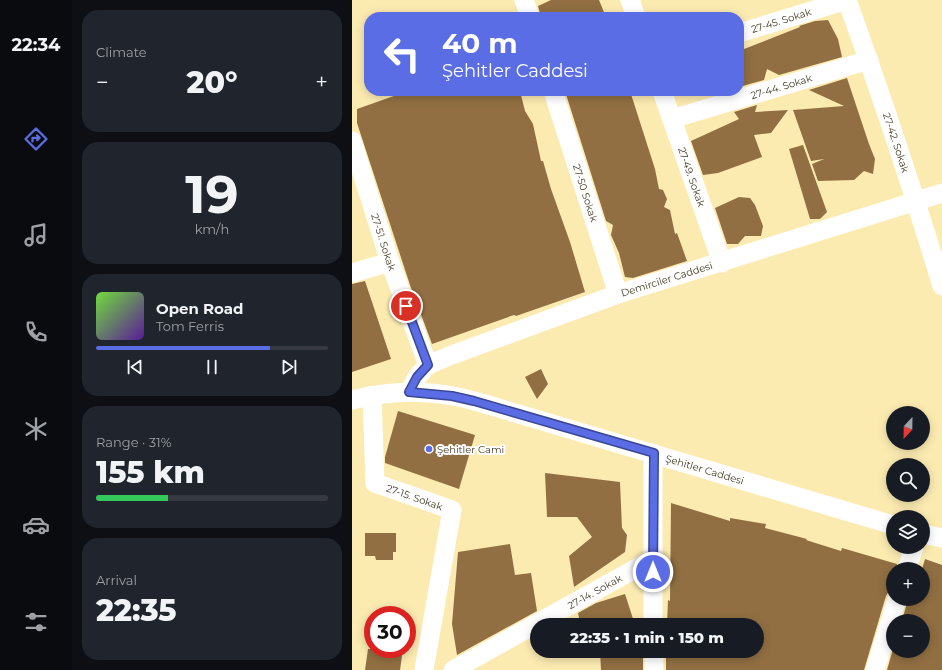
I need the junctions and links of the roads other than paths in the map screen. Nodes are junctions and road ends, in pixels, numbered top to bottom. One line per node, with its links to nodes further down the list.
1 (524, 0): 4 (street)
2 (630, 0): 5 (street)
3 (847, 0): 6 (street, 27-45. Sokak); 7 (street, 27-42. Sokak)
4 (528, 12)
5 (634, 12)
6 (744, 31)
7 (869, 60): 10 (street, 27-44. Sokak); 13 (street, 27-42. Sokak)
8 (555, 96): 18 (street, 27-50 Sokak)
9 (664, 96): 10 (street, 27-49. Sokak)
10 (672, 120): 15 (street, 27-49. Sokak)
11 (352, 141): 14 (street, 27-51. Sokak)
12 (942, 193): 13 (street, Demirciler Caddesi)
13 (916, 201): 15 (street, Demirciler Caddesi); 17 (street, 27-42. Sokak)
14 (390, 262): 16 (street); 19 (street, 27-51. Sokak)
15 (722, 263): 18 (street, Demirciler Caddesi)
16 (352, 273)
17 (942, 286)
18 (618, 294): 19 (street, Demirciler Caddesi)
19 (428, 365): 20 (street, Demirciler Caddesi)
20 (409, 392): 21 (street, Şehitler Caddesi); 23 (street, Şehitler Caddesi)
21 (372, 395): 22 (street, Şehitler Caddesi); 31 (street, 27-15. Sokak)
22 (352, 400)
23 (654, 453): 24 (street, Şehitler Caddesi); 27 (street)
24 (886, 523)
25 (930, 535): 26 (street)
26 (942, 538)
27 (653, 559): 29 (street); 32 (street, 27-14. Sokak)
28 (895, 606): 34 (street)
29 (654, 618)
30 (654, 658): 33 (street)
31 (424, 670)
32 (453, 670)
33 (654, 670)
34 (875, 670)

